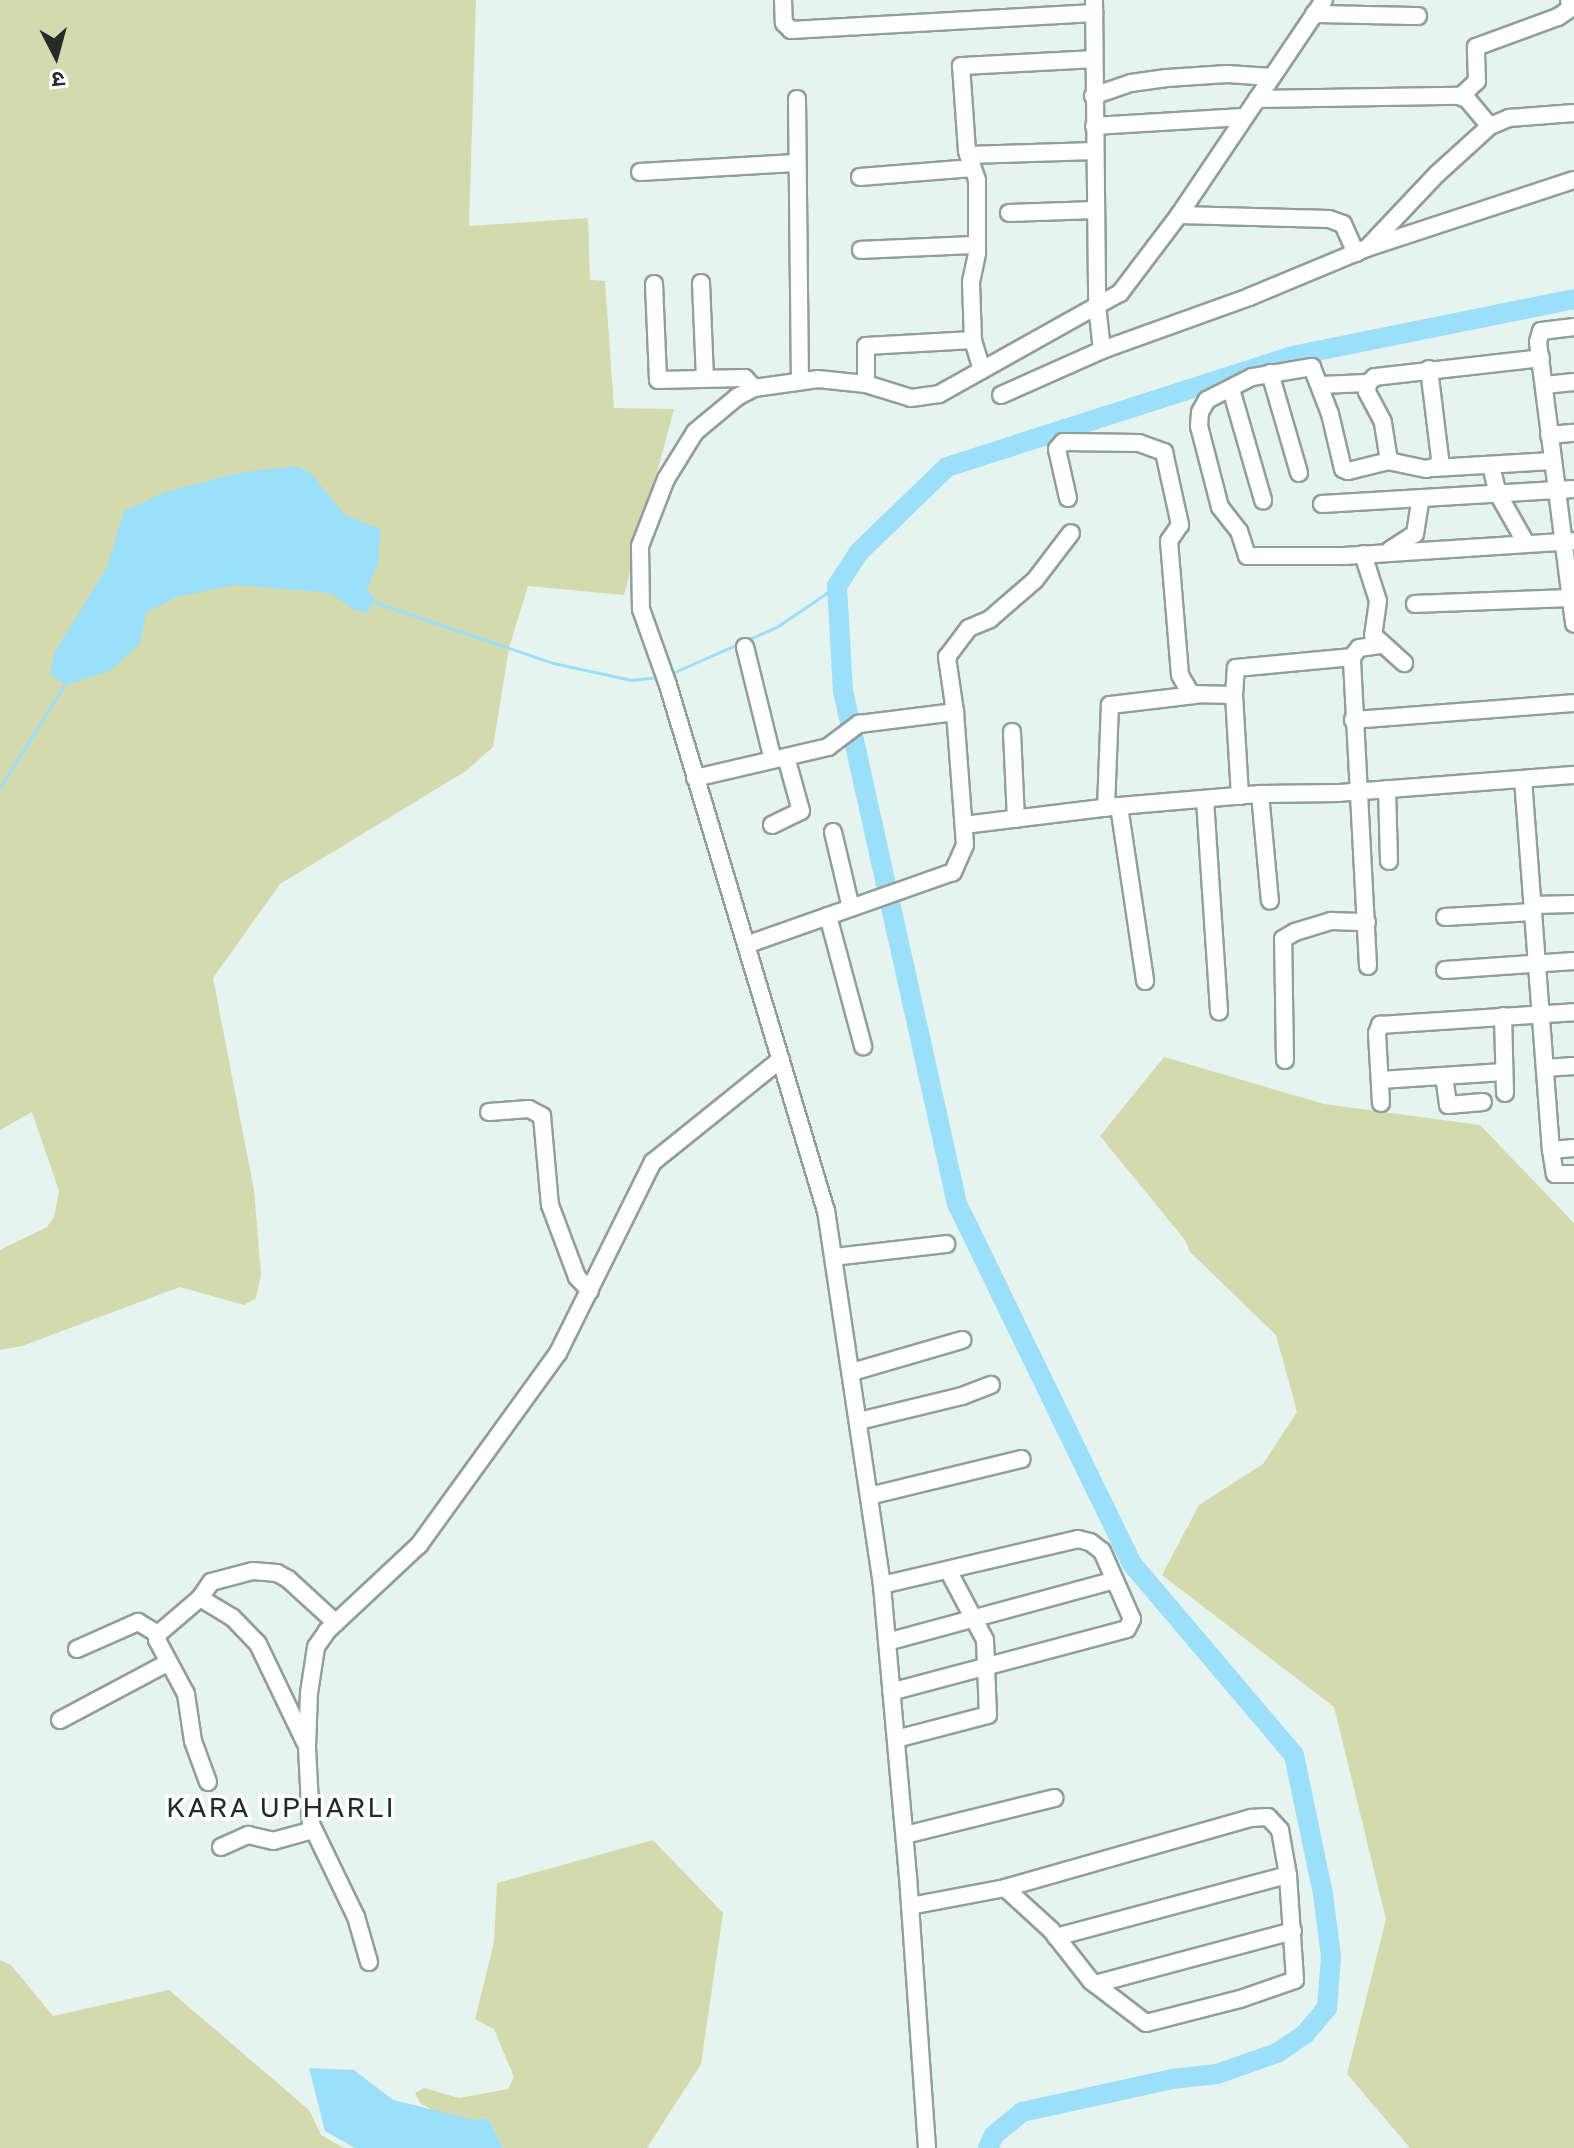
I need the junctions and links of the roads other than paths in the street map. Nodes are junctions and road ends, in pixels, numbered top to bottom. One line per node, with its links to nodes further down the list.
1 (783, 0): 4 (street)
2 (1324, 0): 5 (street)
3 (1569, 0): 10 (street)
4 (1094, 6): 7 (street)
5 (1314, 14): 6 (street); 8 (street)
6 (1418, 16)
7 (1093, 59): 9 (street); 18 (street)
8 (1272, 77): 9 (street); 12 (street)
9 (1093, 96): 15 (street)
10 (1461, 96): 12 (street); 16 (street)
11 (797, 99): 19 (street)
12 (1257, 99): 14 (street)
13 (1574, 113): 16 (street)
14 (1243, 117): 15 (street); 25 (street)
15 (1094, 126): 17 (street)
16 (1490, 126): 28 (street)
17 (1095, 151): 18 (street); 23 (street)
18 (970, 162): 21 (street); 26 (street)
19 (795, 163): 20 (street); 40 (street)
20 (640, 172)
21 (860, 177)
22 (1574, 180): 28 (street)
23 (1096, 210): 24 (street); 31 (street)
24 (1009, 213)
25 (1179, 215): 28 (street); 31 (street)
26 (977, 245): 27 (street); 33 (street)
27 (861, 250)
28 (1361, 250): 34 (street)
29 (701, 283): 39 (street)
30 (654, 284): 39 (street)
31 (1097, 305): 34 (street); 37 (street)
32 (1574, 327): 35 (street)
33 (973, 340): 37 (street); 43 (street)
34 (1102, 350): 48 (street)
35 (1541, 358): 36 (street); 45 (street)
36 (1429, 369): 42 (street); 54 (street)
37 (982, 370): 43 (street)
38 (1270, 373): 44 (street); 47 (street); 55 (street)
39 (705, 379): 46 (street)
40 (800, 380): 43 (street); 46 (street)
41 (1574, 382): 45 (street)
42 (1368, 383): 44 (street); 51 (street)
43 (866, 384)
44 (1320, 385): 51 (street)
45 (1545, 385): 50 (street)
46 (754, 388): 83 (street)
47 (1231, 389): 61 (street); 67 (street)
48 (1001, 395)
49 (1574, 433): 50 (street)
50 (1549, 435): 52 (street)
51 (1389, 461): 54 (street)
52 (1552, 461): 53 (street); 57 (street)
53 (1491, 466): 54 (street); 58 (street)
54 (1434, 468)
55 (1299, 473)
56 (1574, 489): 57 (street)
57 (1556, 491): 58 (street); 64 (street)
58 (1498, 494): 60 (street); 65 (street)
59 (1068, 498): 75 (street)
60 (1421, 498): 62 (street); 66 (street)
61 (1263, 500)
62 (1322, 504)
63 (1071, 533): 78 (street)
64 (1569, 541): 65 (street); 68 (street)
65 (1526, 543): 66 (street)
66 (1385, 553): 67 (street)
67 (1363, 554): 71 (street)
68 (1572, 598): 69 (street); 70 (street)
69 (1415, 604)
70 (1574, 624)
71 (1380, 645): 73 (street); 74 (street)
72 (745, 647): 81 (street)
73 (1352, 657): 76 (street); 79 (street)
74 (1404, 663)
75 (1195, 695): 76 (street); 90 (street)
76 (1234, 695): 88 (street)
77 (1574, 703): 79 (street)
78 (955, 712): 81 (street); 93 (street)
79 (1353, 720): 86 (street)
80 (1012, 732): 91 (street)
81 (780, 759): 83 (street); 92 (street)
82 (1574, 775): 84 (street)
83 (695, 778): 103 (street)
84 (1523, 779): 85 (street); 99 (street)
85 (1387, 789): 86 (street); 95 (street)
86 (1358, 792): 87 (street); 102 (street)
87 (1260, 794): 88 (street); 96 (street)
88 (1240, 796): 89 (street)
89 (1205, 800): 90 (street); 109 (street)
90 (1113, 807): 91 (street); 108 (street)
91 (1016, 819): 93 (street)
92 (772, 825)
93 (964, 825): 98 (street)
94 (833, 832): 98 (street)
95 (1389, 861)
96 (1270, 901)
97 (1574, 904): 99 (street)
98 (858, 906): 100 (street)
99 (1533, 909): 101 (street); 105 (street)
100 (828, 916): 103 (street); 113 (street)
101 (1445, 917)
102 (1367, 922): 106 (street); 115 (street)
103 (746, 945): 114 (street)
104 (1574, 961): 105 (street)
105 (1537, 964): 107 (street); 111 (street)
106 (1368, 966)
107 (1445, 970)
108 (1145, 981)
109 (1219, 1012)
110 (1574, 1012): 111 (street)
111 (1539, 1014): 112 (street); 117 (street)
112 (1503, 1016): 118 (street); 120 (street)
113 (863, 1046)
114 (781, 1059): 129 (street); 130 (street)
115 (1285, 1060)
116 (1574, 1066): 117 (street)
117 (1545, 1068): 126 (street)
118 (1504, 1072): 119 (street); 121 (street)
119 (1444, 1076): 120 (street); 122 (street)
120 (1380, 1080): 123 (street)
121 (1505, 1093)
122 (1483, 1102)
123 (1381, 1103)
124 (489, 1112): 130 (street)
125 (1574, 1148): 126 (street)
126 (1551, 1150): 127 (street)
127 (1574, 1174)
128 (946, 1244): 129 (street)
129 (834, 1257): 132 (street)
130 (590, 1291): 142 (street)
131 (962, 1340): 132 (street)
132 (852, 1372): 134 (street)
133 (991, 1385): 134 (street)
134 (859, 1421): 136 (street)
135 (1022, 1459): 136 (street)
136 (869, 1496): 139 (street)
137 (948, 1570): 138 (street); 139 (street); 141 (street)
138 (1115, 1580): 141 (street); 147 (street)
139 (882, 1585): 144 (street)
140 (200, 1598): 142 (street); 143 (street); 151 (street)
141 (975, 1620): 144 (street); 147 (street)
142 (336, 1623): 151 (street)
143 (158, 1634): 145 (street); 146 (street)
144 (887, 1642): 148 (street)
145 (77, 1649)
146 (169, 1662): 149 (street); 152 (street)
147 (987, 1667): 148 (street); 150 (street)
148 (891, 1692): 150 (street)
149 (60, 1720)
150 (896, 1739): 155 (street)
151 (307, 1747): 154 (street)
152 (208, 1782)
153 (1054, 1798): 155 (street)
154 (313, 1830): 156 (street); 162 (street)
155 (905, 1835): 159 (street)
156 (221, 1847)
157 (1288, 1875): 158 (street); 160 (street); 161 (street)
158 (1005, 1888): 159 (street); 161 (street)
159 (910, 1906): 164 (street)
160 (1293, 1931): 163 (street); 163 (street)
161 (1056, 1937): 163 (street)
162 (369, 1962)
163 (1095, 1984)
164 (927, 2148)

